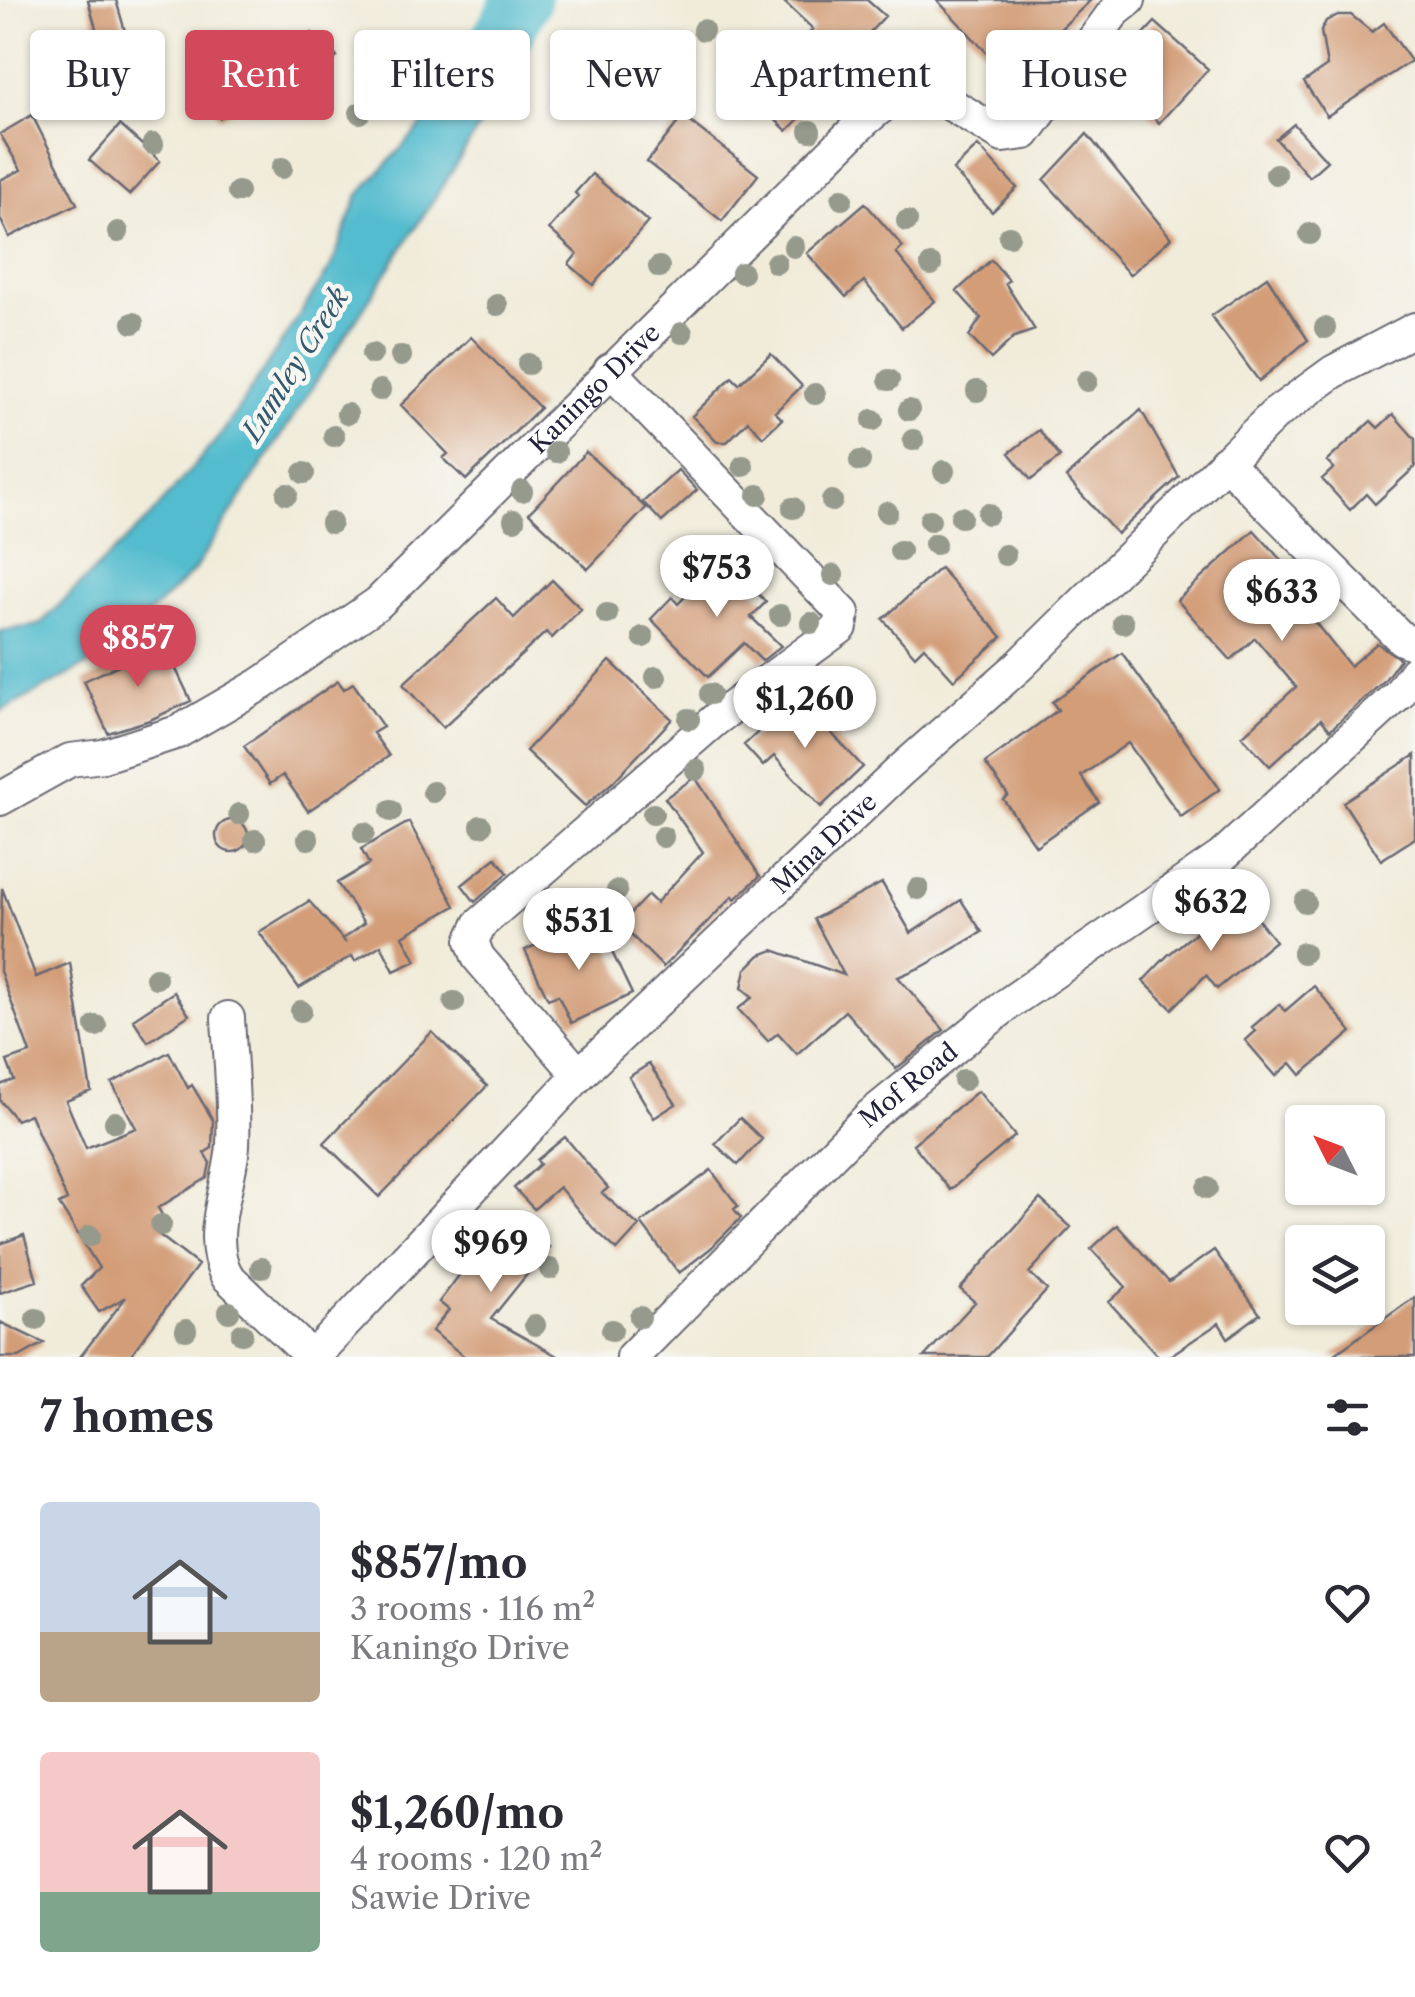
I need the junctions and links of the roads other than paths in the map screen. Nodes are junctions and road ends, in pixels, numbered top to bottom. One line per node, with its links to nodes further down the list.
1 (1129, 0): 3 (street, Kaningo Drive)
2 (1415, 330): 4 (street, Mina Drive)
3 (610, 370): 6 (street, Kaningo Drive); 8 (street)
4 (1226, 462): 5 (street); 8 (street, Mina Drive)
5 (1415, 652): 10 (street, Mof Road)
6 (0, 799)
7 (228, 1018): 9 (street)
8 (579, 1075): 9 (street, Mina Drive)
9 (312, 1357)
10 (632, 1357)

